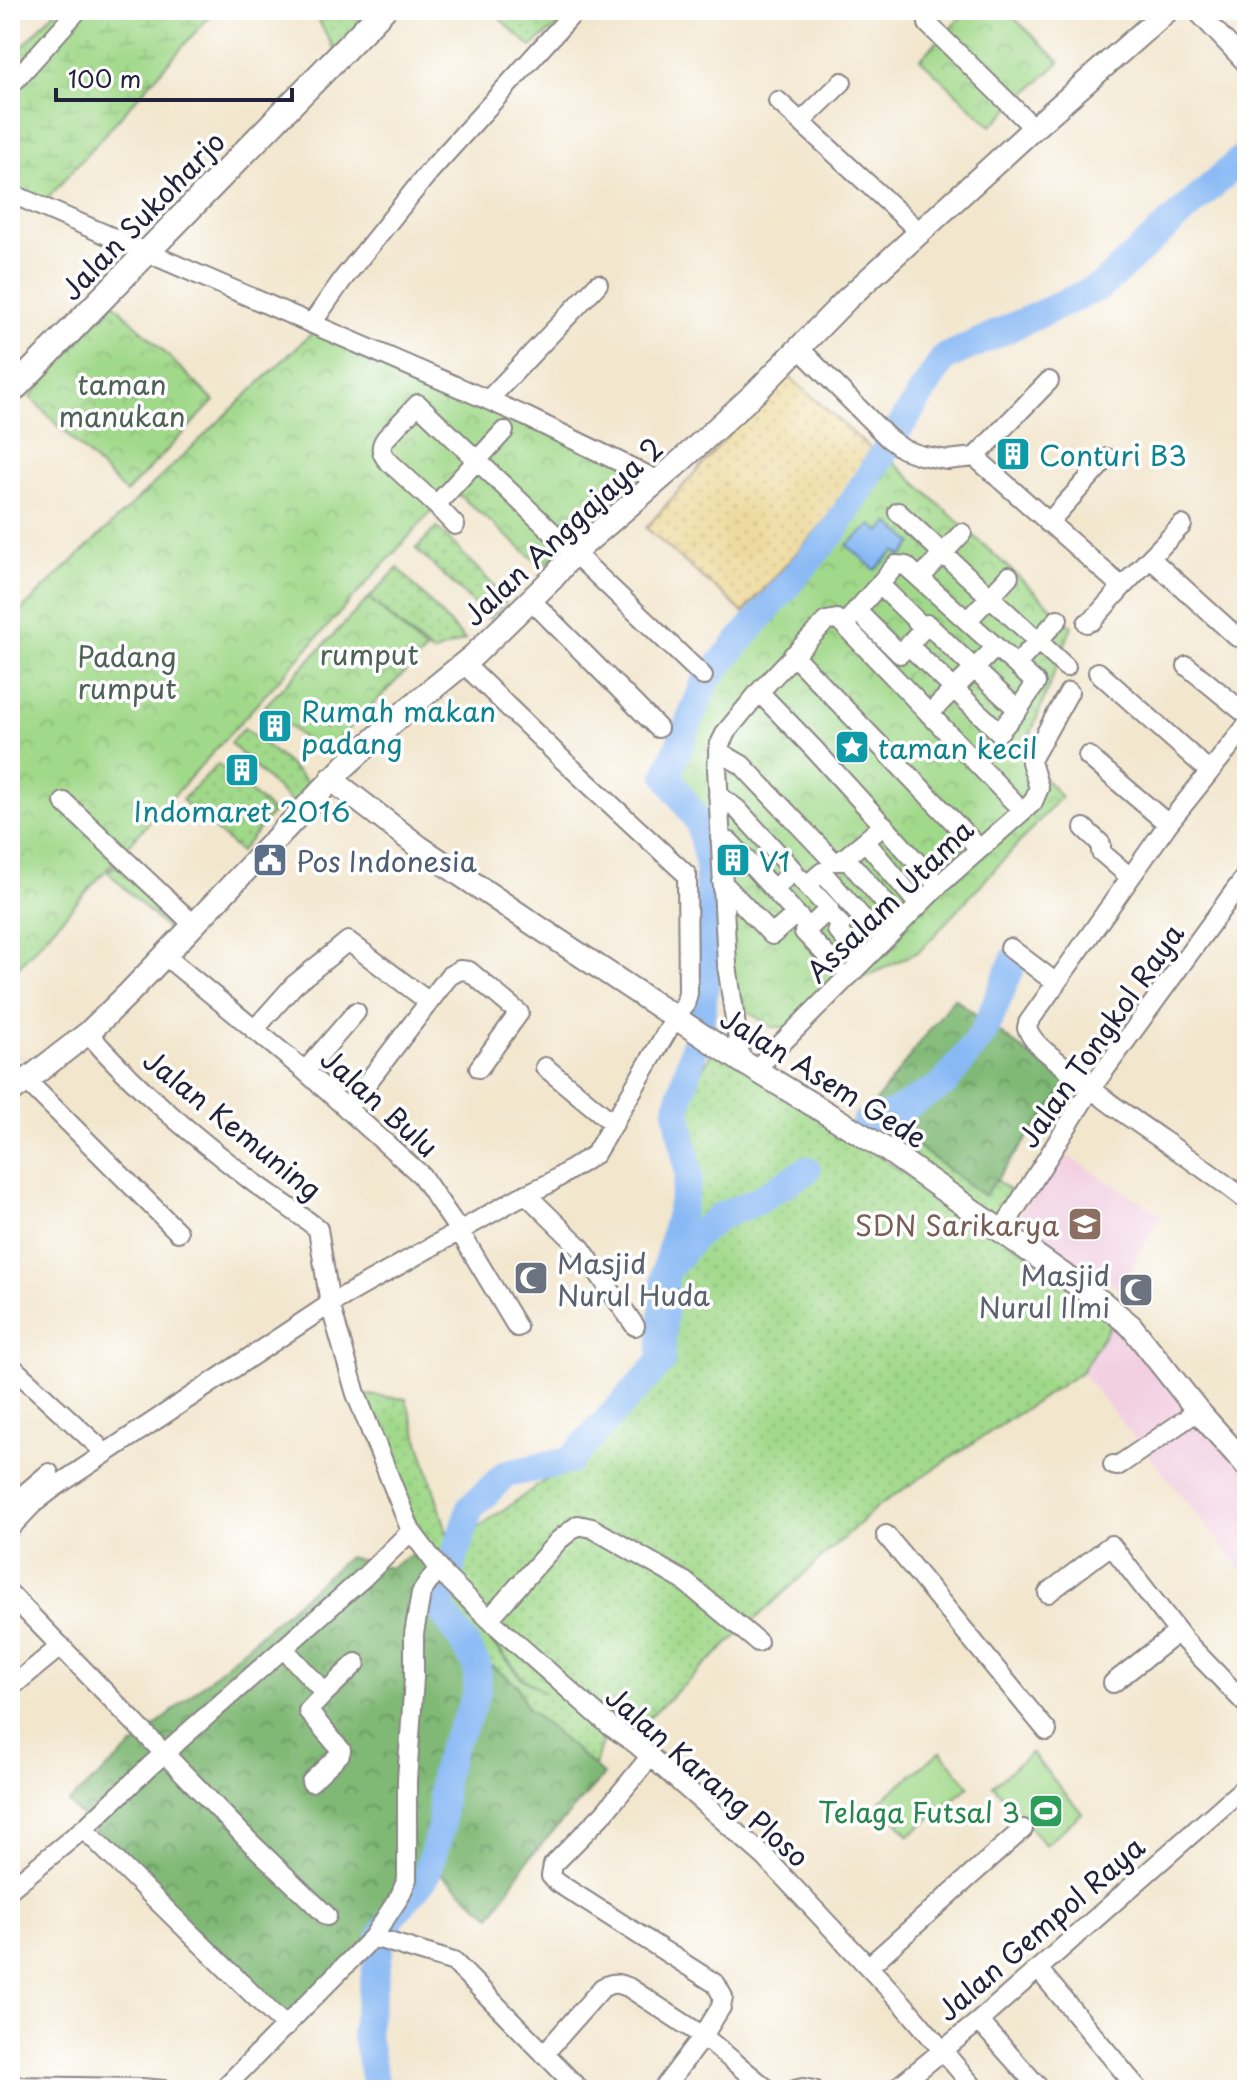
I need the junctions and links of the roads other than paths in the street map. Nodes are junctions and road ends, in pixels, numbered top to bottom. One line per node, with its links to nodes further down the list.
1 (78, 10): 9 (street)
2 (383, 10): 15 (main road, Jalan Sukoharjo)
3 (576, 10): 17 (street)
4 (1196, 10): 7 (street)
5 (1161, 12): 12 (street, Jalan Anggajaya 2)
6 (928, 24): 12 (street)
7 (1247, 64)
8 (842, 82): 11 (street)
9 (10, 86)
10 (778, 101): 11 (street)
11 (801, 122): 14 (street)
12 (1034, 128): 14 (street, Jalan Anggajaya 2)
13 (10, 193): 15 (street)
14 (921, 233): 18 (street, Jalan Anggajaya 2)
15 (147, 251): 17 (street); 20 (main road, Jalan Sukoharjo)
16 (598, 284): 21 (street)
17 (312, 323): 21 (street)
18 (800, 349): 23 (street); 26 (street, Jalan Anggajaya 2)
19 (1049, 381): 23 (street)
20 (10, 393)
21 (488, 400): 26 (street)
22 (504, 431): 25 (street)
23 (975, 457): 29 (street)
24 (1107, 458): 29 (street)
25 (477, 460): 27 (street); 27 (street); 33 (street)
26 (659, 481): 33 (street, Jalan Anggajaya 2)
27 (436, 505): 30 (street)
28 (898, 512): 34 (street)
29 (1048, 523): 39 (street)
30 (455, 525)
31 (1182, 525): 35 (street)
32 (962, 533): 34 (street)
33 (574, 553): 41 (street, Jalan Anggajaya 2); 59 (street)
34 (943, 553): 37 (street); 40 (street)
35 (1150, 558): 39 (street); 48 (street)
36 (1009, 576): 40 (street)
37 (920, 578): 38 (street); 42 (street)
38 (880, 585): 43 (street); 47 (street)
39 (1122, 587): 46 (street)
40 (990, 597): 45 (street); 49 (street)
41 (530, 599): 53 (street, Jalan Anggajaya 2); 67 (street)
42 (947, 603): 45 (street); 47 (street)
43 (850, 617): 50 (street); 52 (street); 64 (street)
44 (1058, 619): 49 (street)
45 (967, 621): 51 (street)
46 (1087, 623)
47 (926, 626): 50 (street); 57 (street)
48 (1237, 637)
49 (1038, 640): 54 (street); 56 (street)
50 (908, 645): 60 (street)
51 (996, 647): 54 (street); 57 (street)
52 (793, 655): 61 (street); 82 (street)
53 (463, 663): 71 (street, Jalan Anggajaya 2); 104 (street)
54 (1016, 665): 63 (street)
55 (1187, 666): 65 (street)
56 (1066, 667)
57 (975, 668): 60 (street); 63 (street)
58 (1098, 672): 70 (street)
59 (703, 676)
60 (954, 689): 63 (street); 64 (street)
61 (759, 692): 68 (street); 77 (street)
62 (1069, 692): 107 (street, Assalam Utama)
63 (1018, 710)
64 (929, 714): 73 (street)
65 (1247, 715)
66 (1247, 725): 70 (street)
67 (658, 728)
68 (718, 751): 72 (street); 75 (street)
69 (1088, 756): 76 (street)
70 (1209, 771): 76 (street)
71 (331, 779): 95 (street, Jalan Anggajaya 2); 104 (street, Jalan Asem Gede)
72 (718, 795): 79 (street); 80 (street)
73 (1013, 801)
74 (64, 802): 95 (street)
75 (790, 816): 80 (street); 83 (street)
76 (1168, 824): 86 (street)
77 (884, 825): 81 (street); 87 (street)
78 (1084, 828): 86 (street)
79 (720, 838): 88 (street); 90 (street)
80 (764, 839): 84 (street)
81 (865, 841): 83 (street); 91 (street)
82 (974, 843)
83 (834, 864): 89 (street); 93 (street); 96 (street)
84 (794, 871): 89 (street); 90 (street)
85 (1247, 874): 112 (street, Jalan Tongkol Raya)
86 (1130, 877): 101 (street)
87 (933, 880)
88 (722, 882): 94 (street); 107 (street)
89 (807, 885): 92 (street)
90 (773, 889): 94 (street)
91 (913, 898)
92 (827, 911): 94 (street); 96 (street)
93 (893, 912)
94 (802, 921): 100 (street)
95 (194, 925): 99 (street, Jalan Anggajaya 2)
96 (841, 925): 98 (street)
97 (1010, 948): 101 (street)
98 (853, 949)
99 (164, 955): 105 (street, Jalan Bulu); 106 (street, Jalan Anggajaya 2)
100 (836, 965)
101 (1056, 983): 112 (street)
102 (429, 1002): 105 (street); 109 (street); 113 (street)
103 (356, 1012): 110 (street)
104 (683, 1024): 107 (street, Jalan Asem Gede); 114 (street)
105 (254, 1030): 110 (street, Jalan Bulu)
106 (88, 1033): 111 (street, Jalan Anggajaya 2); 120 (street, Jalan Kemuning)
107 (742, 1062): 117 (street, Jalan Asem Gede)
108 (545, 1067): 114 (street)
109 (479, 1068)
110 (305, 1071): 113 (street, Jalan Bulu)
111 (15, 1088): 118 (street)
112 (1090, 1090): 116 (street); 117 (street, Jalan Tongkol Raya)
113 (347, 1109): 119 (street, Jalan Bulu)
114 (614, 1124): 115 (street)
115 (526, 1194): 119 (street); 121 (street)
116 (1247, 1201)
117 (1002, 1230): 124 (street, Jalan Asem Gede)
118 (178, 1232)
119 (460, 1232): 120 (street); 122 (street, Jalan Bulu)
120 (330, 1304): 130 (street); 131 (street, Jalan Kemuning)
121 (635, 1326)
122 (517, 1327)
123 (10, 1365): 125 (street)
124 (1198, 1411): 126 (street); 127 (street, Jalan Asem Gede)
125 (98, 1446)
126 (1113, 1465)
127 (1247, 1466)
128 (49, 1473): 129 (street)
129 (14, 1493)
130 (10, 1528)
131 (411, 1531): 133 (street, Jalan Kemuning); 141 (street)
132 (886, 1535): 147 (street)
133 (442, 1571): 134 (street, Jalan Kemuning); 156 (street)
134 (458, 1591): 137 (street, Jalan Karang Ploso)
135 (1048, 1593): 138 (street)
136 (10, 1594): 140 (street)
137 (489, 1619): 139 (street); 149 (street, Jalan Karang Ploso)
138 (1178, 1632): 143 (street); 146 (street)
139 (758, 1642)
140 (61, 1646): 144 (street); 148 (street)
141 (284, 1649): 145 (street); 148 (street)
142 (356, 1663): 145 (street)
143 (1113, 1683)
144 (10, 1688)
145 (325, 1693): 150 (street)
146 (1247, 1705)
147 (1047, 1731)
148 (166, 1753): 154 (street); 155 (street)
149 (650, 1757): 157 (street, Jalan Karang Ploso); 161 (street)
150 (311, 1782)
151 (1247, 1785): 158 (street, Jalan Gempol Raya)
152 (1023, 1829): 157 (street)
153 (89, 1834): 160 (street)
154 (10, 1889)
155 (327, 1916)
156 (382, 1940): 160 (street); 163 (street)
157 (868, 1967): 162 (street, Jalan Karang Ploso)
158 (1038, 1969): 159 (street, Jalan Gempol Raya); 175 (street)
159 (979, 2021): 162 (street, Jalan Gempol Raya); 174 (street)
160 (286, 2027): 166 (street)
161 (703, 2036): 163 (street); 168 (street); 169 (street)
162 (942, 2050): 172 (street, Jalan Gempol Raya); 173 (street, Jalan Karang Ploso)
163 (544, 2054): 167 (street)
164 (10, 2086): 165 (street)
165 (164, 2090)
166 (222, 2090)
167 (580, 2090)
168 (662, 2090)
169 (768, 2090)
170 (795, 2090): 171 (street)
171 (814, 2090)
172 (894, 2090)
173 (976, 2090)
174 (1041, 2090)
175 (1139, 2090)

